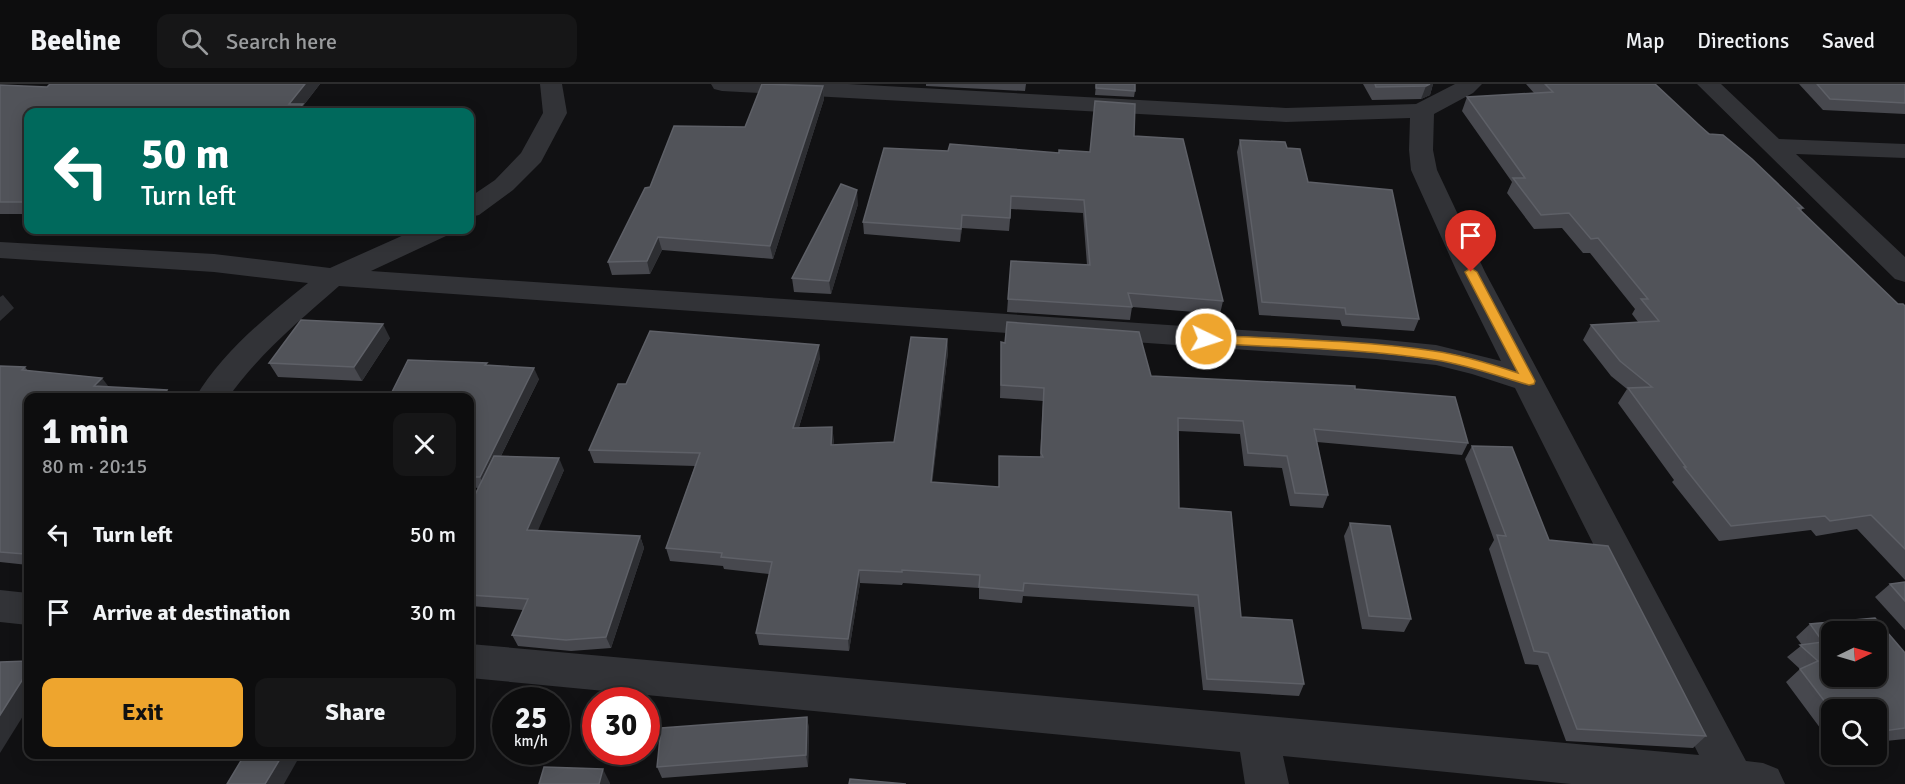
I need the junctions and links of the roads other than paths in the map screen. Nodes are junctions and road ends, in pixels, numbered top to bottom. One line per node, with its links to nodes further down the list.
1 (551, 84): 8 (street)
2 (722, 84): 5 (street)
3 (1471, 84): 5 (street)
4 (1708, 84): 6 (street)
5 (1422, 111): 13 (street)
6 (1772, 146): 7 (street); 11 (street)
7 (1905, 151)
8 (474, 206)
9 (427, 234): 12 (street)
10 (0, 250): 12 (street)
11 (1905, 273)
12 (333, 277): 13 (street); 14 (street)
13 (1529, 381): 19 (street)
14 (215, 393)
15 (0, 606): 16 (street)
16 (24, 609)
17 (474, 660): 18 (street)
18 (1257, 734): 19 (street); 20 (street)
19 (1748, 782)
20 (1267, 784)

